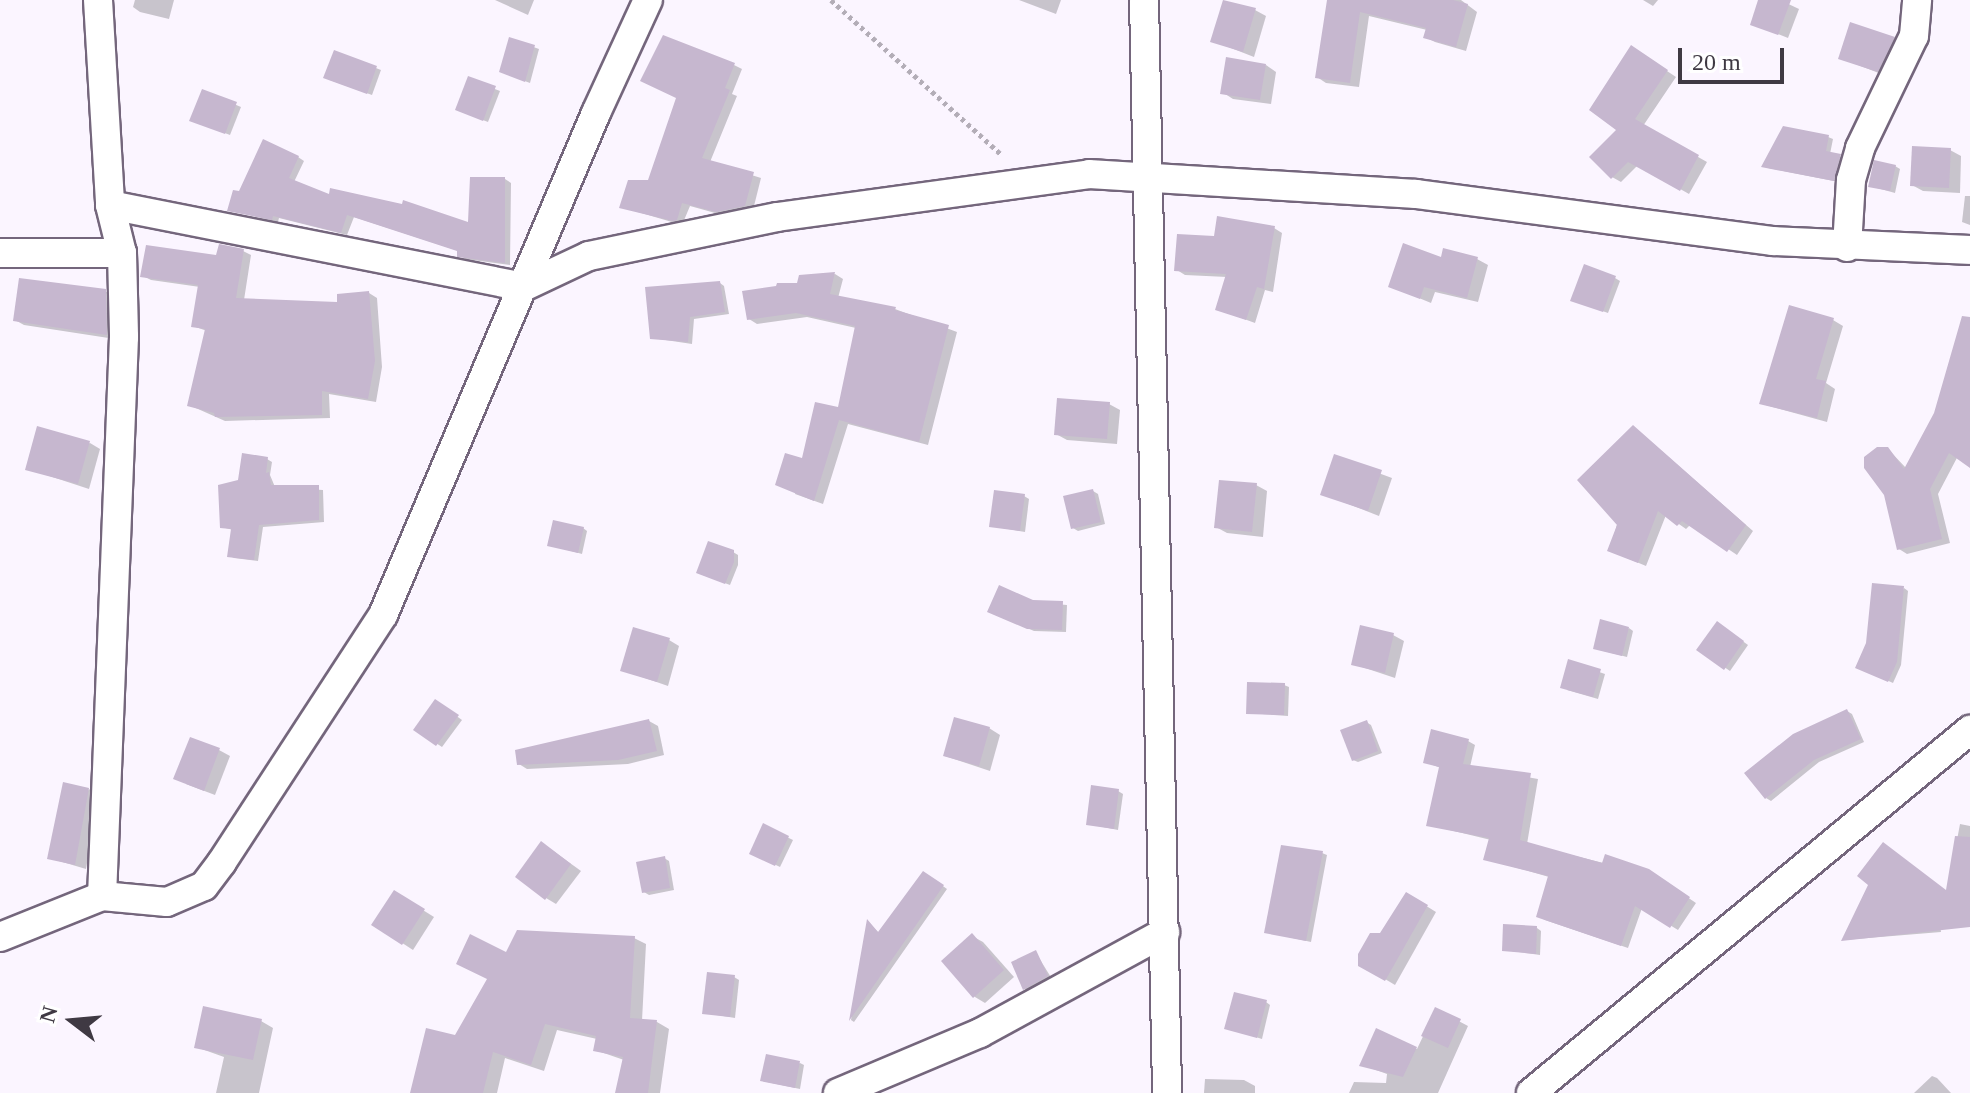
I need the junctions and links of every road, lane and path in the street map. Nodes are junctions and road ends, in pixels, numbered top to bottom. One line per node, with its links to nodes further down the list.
1 (98, 0): 8 (street)
2 (648, 0): 13 (street)
3 (831, 0): 7 (path)
4 (1144, 0): 6 (street)
5 (1917, 0): 9 (street)
6 (1147, 175): 7 (street); 9 (street); 16 (street)
7 (1032, 182): 13 (street)
8 (110, 205): 12 (street); 13 (street)
9 (1847, 247): 10 (street)
10 (1970, 250)
11 (0, 253): 12 (street)
12 (122, 253): 15 (street)
13 (523, 287): 15 (street)
14 (1966, 741): 20 (street)
15 (102, 896): 17 (street)
16 (1165, 932): 18 (street); 19 (street)
17 (0, 937)
18 (838, 1093)
19 (1167, 1093)
20 (1531, 1093)

